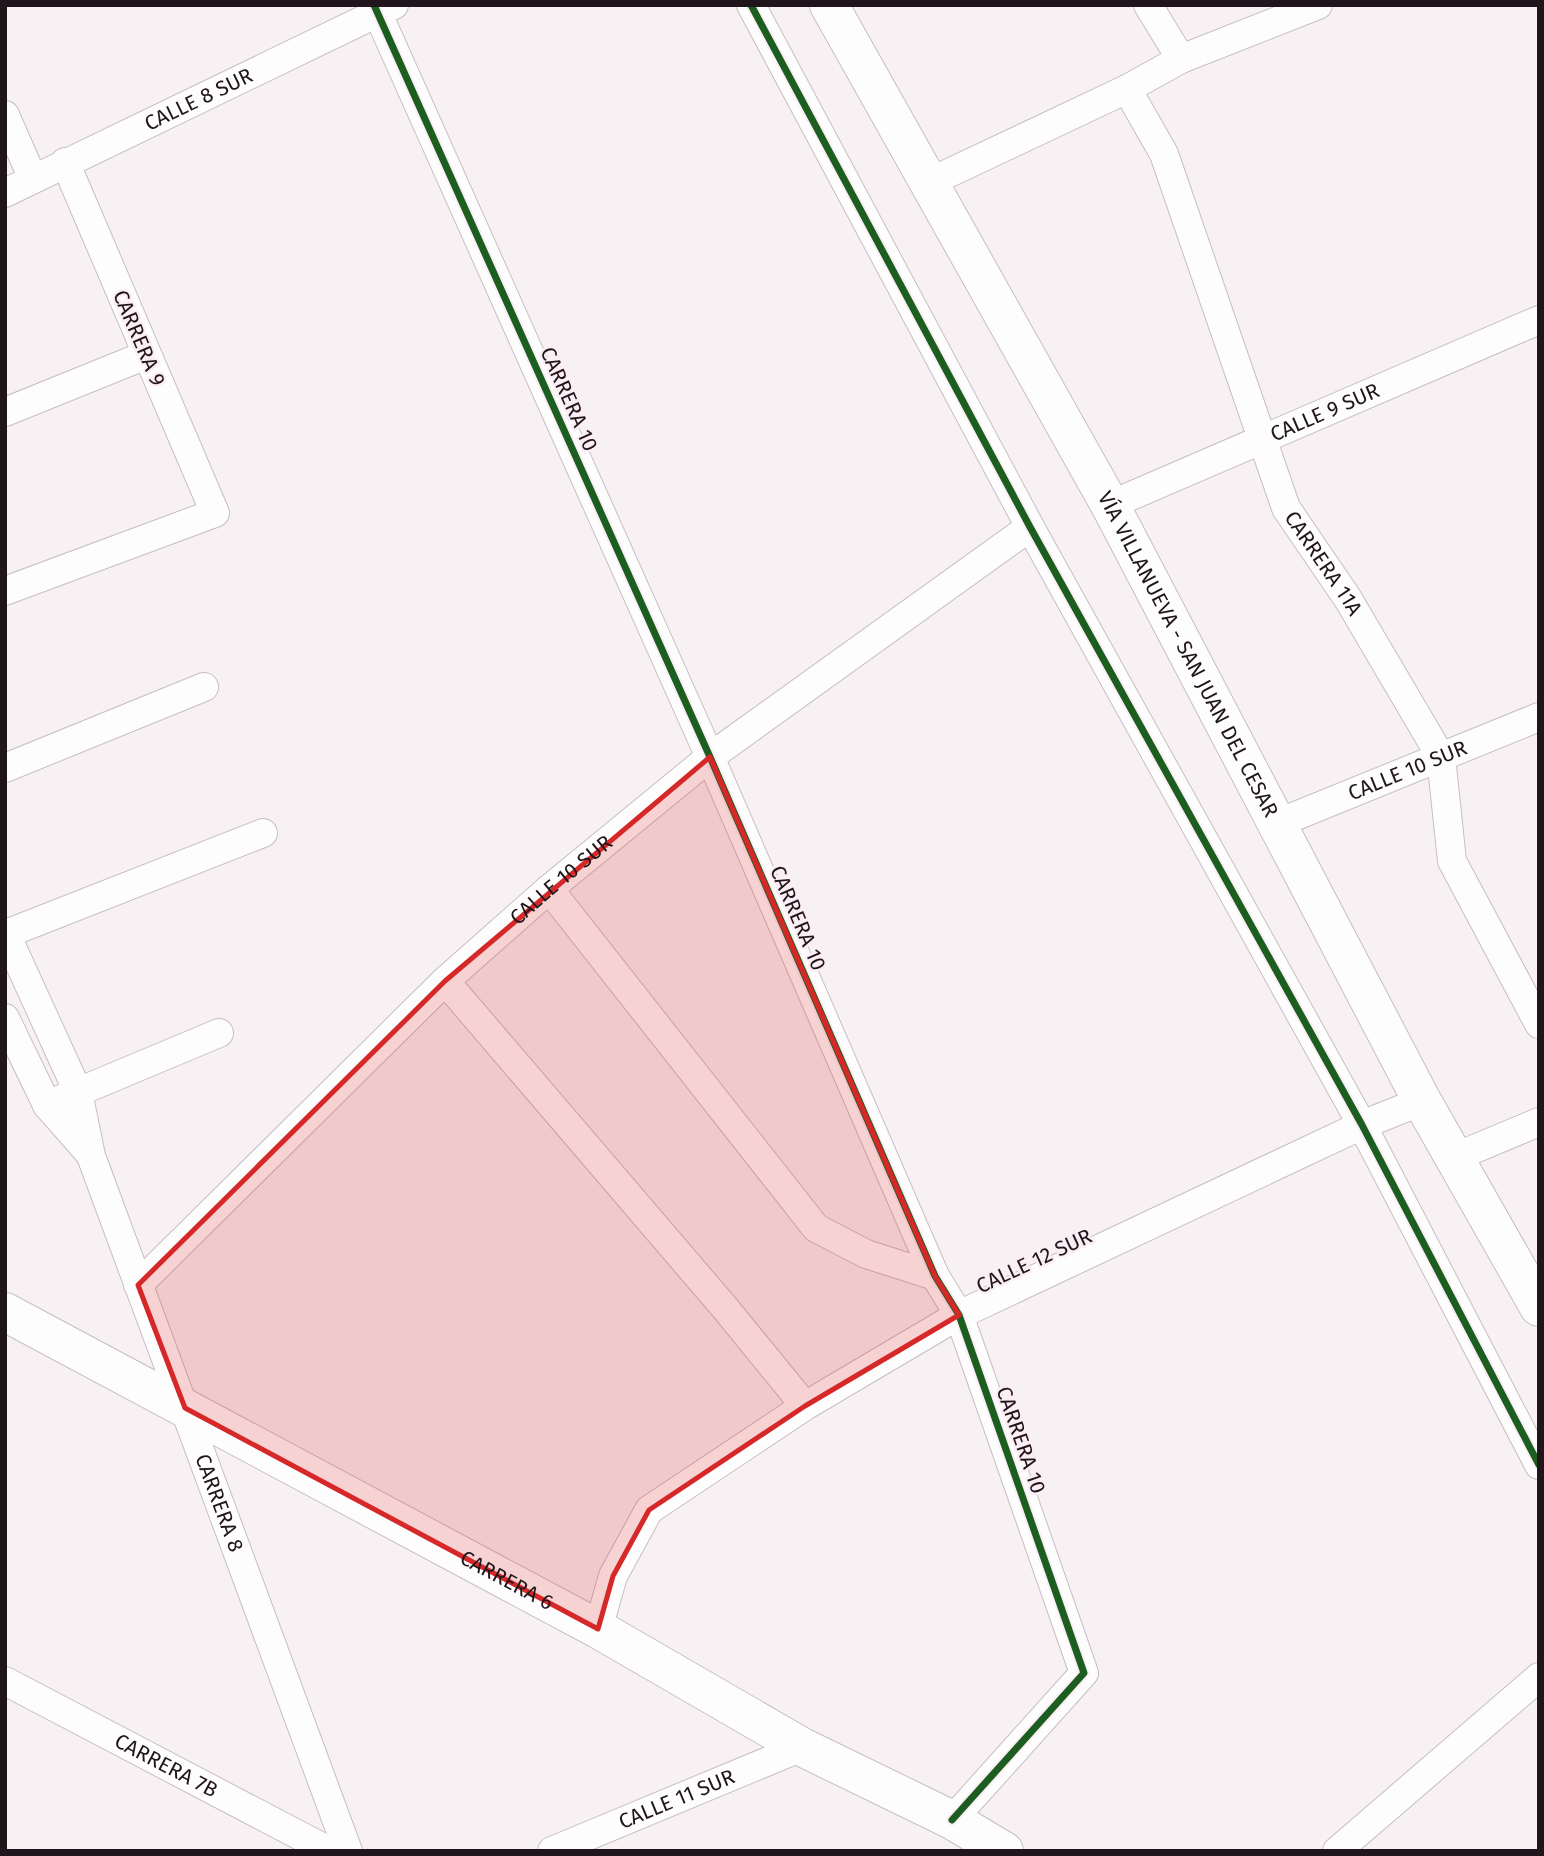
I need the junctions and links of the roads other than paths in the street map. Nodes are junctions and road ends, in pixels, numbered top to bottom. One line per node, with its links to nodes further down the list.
1 (751, 5): 18 (street)
2 (829, 5): 11 (main road, VÍA VILLANUEVA - SAN JUAN DEL CESAR)
3 (1148, 5): 6 (street)
4 (1318, 5): 6 (street)
5 (382, 8): 9 (street, CALLE 8 SUR); 22 (street, CARRERA 10)
6 (1181, 59): 7 (street)
7 (1127, 89): 11 (street); 16 (street, CARRERA 11A)
8 (5, 115): 10 (street)
9 (65, 162): 10 (street, CALLE 8 SUR); 14 (street, CARRERA 9)
10 (33, 179): 12 (street, CALLE 8 SUR)
11 (930, 182): 17 (main road, VÍA VILLANUEVA - SAN JUAN DEL CESAR)
12 (5, 192)
13 (1539, 320): 16 (street, CALLE 9 SUR)
14 (146, 355): 15 (street); 19 (street, CARRERA 9)
15 (5, 412)
16 (1265, 438): 17 (street, CALLE 9 SUR); 23 (street, CARRERA 11A)
17 (1111, 505): 25 (main road, VÍA VILLANUEVA - SAN JUAN DEL CESAR)
18 (1030, 527): 22 (street, CALLE 10 SUR); 37 (street)
19 (5, 591)
20 (204, 687): 24 (street)
21 (1539, 717): 23 (street, CALLE 10 SUR)
22 (710, 757): 27 (street, CALLE 10 SUR); 40 (street, CARRERA 10)
23 (1441, 757): 25 (street, CALLE 10 SUR); 31 (street, CARRERA 11A)
24 (5, 768)
25 (1276, 824): 34 (main road, VÍA VILLANUEVA - SAN JUAN DEL CESAR)
26 (263, 833): 28 (street)
27 (549, 889): 29 (street, CALLE 10 SUR); 40 (street)
28 (6, 933): 33 (street, CARRERA 8)
29 (445, 981): 41 (street, CALLE 10 SUR); 45 (street)
30 (5, 1018): 35 (street, CARRERA 8)
31 (1539, 1024)
32 (219, 1033): 33 (street)
33 (78, 1092): 35 (street); 38 (street, CARRERA 8)
34 (1422, 1101): 37 (street, CALLE 12 SUR); 39 (main road, VÍA VILLANUEVA - SAN JUAN DEL CESAR)
35 (47, 1105): 38 (street, CARRERA 8)
36 (1539, 1122): 39 (street)
37 (1362, 1125): 44 (street, CALLE 12 SUR); 47 (street)
38 (91, 1156): 41 (street, CARRERA 8)
39 (1453, 1158): 42 (main road, VÍA VILLANUEVA - SAN JUAN DEL CESAR)
40 (935, 1276): 44 (street, CARRERA 10)
41 (138, 1285): 46 (street, CARRERA 8)
42 (1539, 1307)
43 (5, 1312): 46 (main road, CARRERA 6)
44 (959, 1315): 45 (street, CALLE 12 SUR); 52 (street, CARRERA 10)
45 (805, 1406): 48 (street, CALLE 12 SUR)
46 (185, 1408): 48 (main road, CARRERA 6); 54 (street, CARRERA 8)
47 (1539, 1465)
48 (598, 1629): 51 (main road, CARRERA 6)
49 (1539, 1677): 57 (street)
50 (5, 1681): 53 (street, CARRERA 7B)
51 (802, 1747): 52 (main road, CARRERA 6); 55 (street, CALLE 11 SUR)
52 (952, 1820): 56 (main road, CARRERA 6)
53 (329, 1851)
54 (348, 1851)
55 (552, 1851)
56 (1004, 1851)
57 (1337, 1851)

